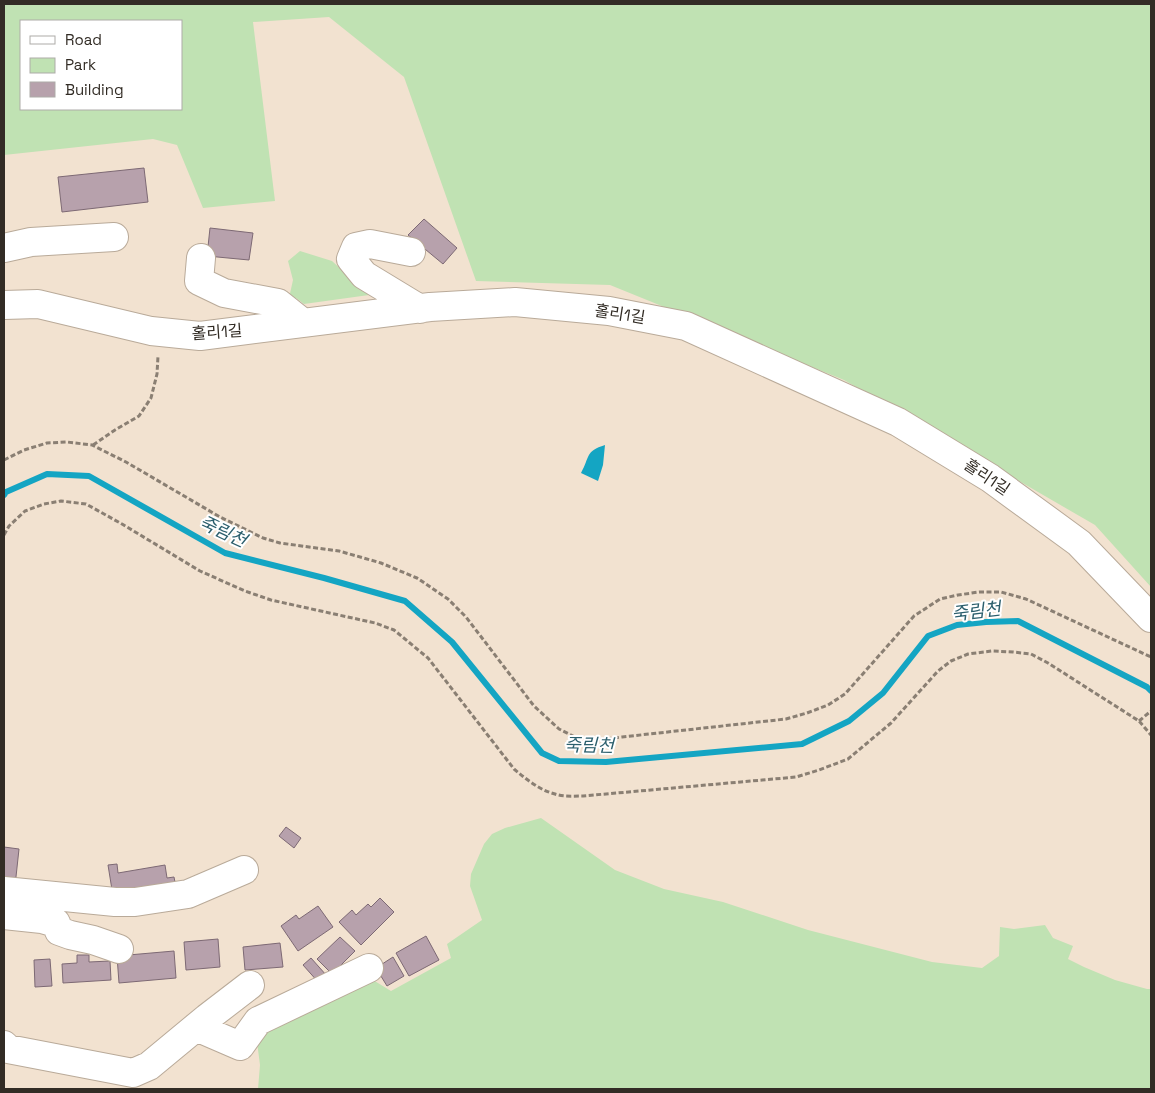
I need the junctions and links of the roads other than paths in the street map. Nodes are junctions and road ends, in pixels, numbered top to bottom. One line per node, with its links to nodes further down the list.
1 (114, 237): 2 (street)
2 (4, 248)
3 (412, 252): 6 (street)
4 (201, 258): 7 (street)
5 (4, 305): 7 (street, 홀리1길)
6 (420, 309): 7 (street, 홀리1길); 8 (street, 홀리1길)
7 (303, 323)
8 (1151, 618)
9 (244, 870): 10 (street)
10 (4, 891)
11 (4, 915): 12 (street)
12 (119, 949)
13 (370, 968): 15 (street)
14 (250, 985): 15 (street)
15 (196, 1026): 16 (street)
16 (4, 1045)

